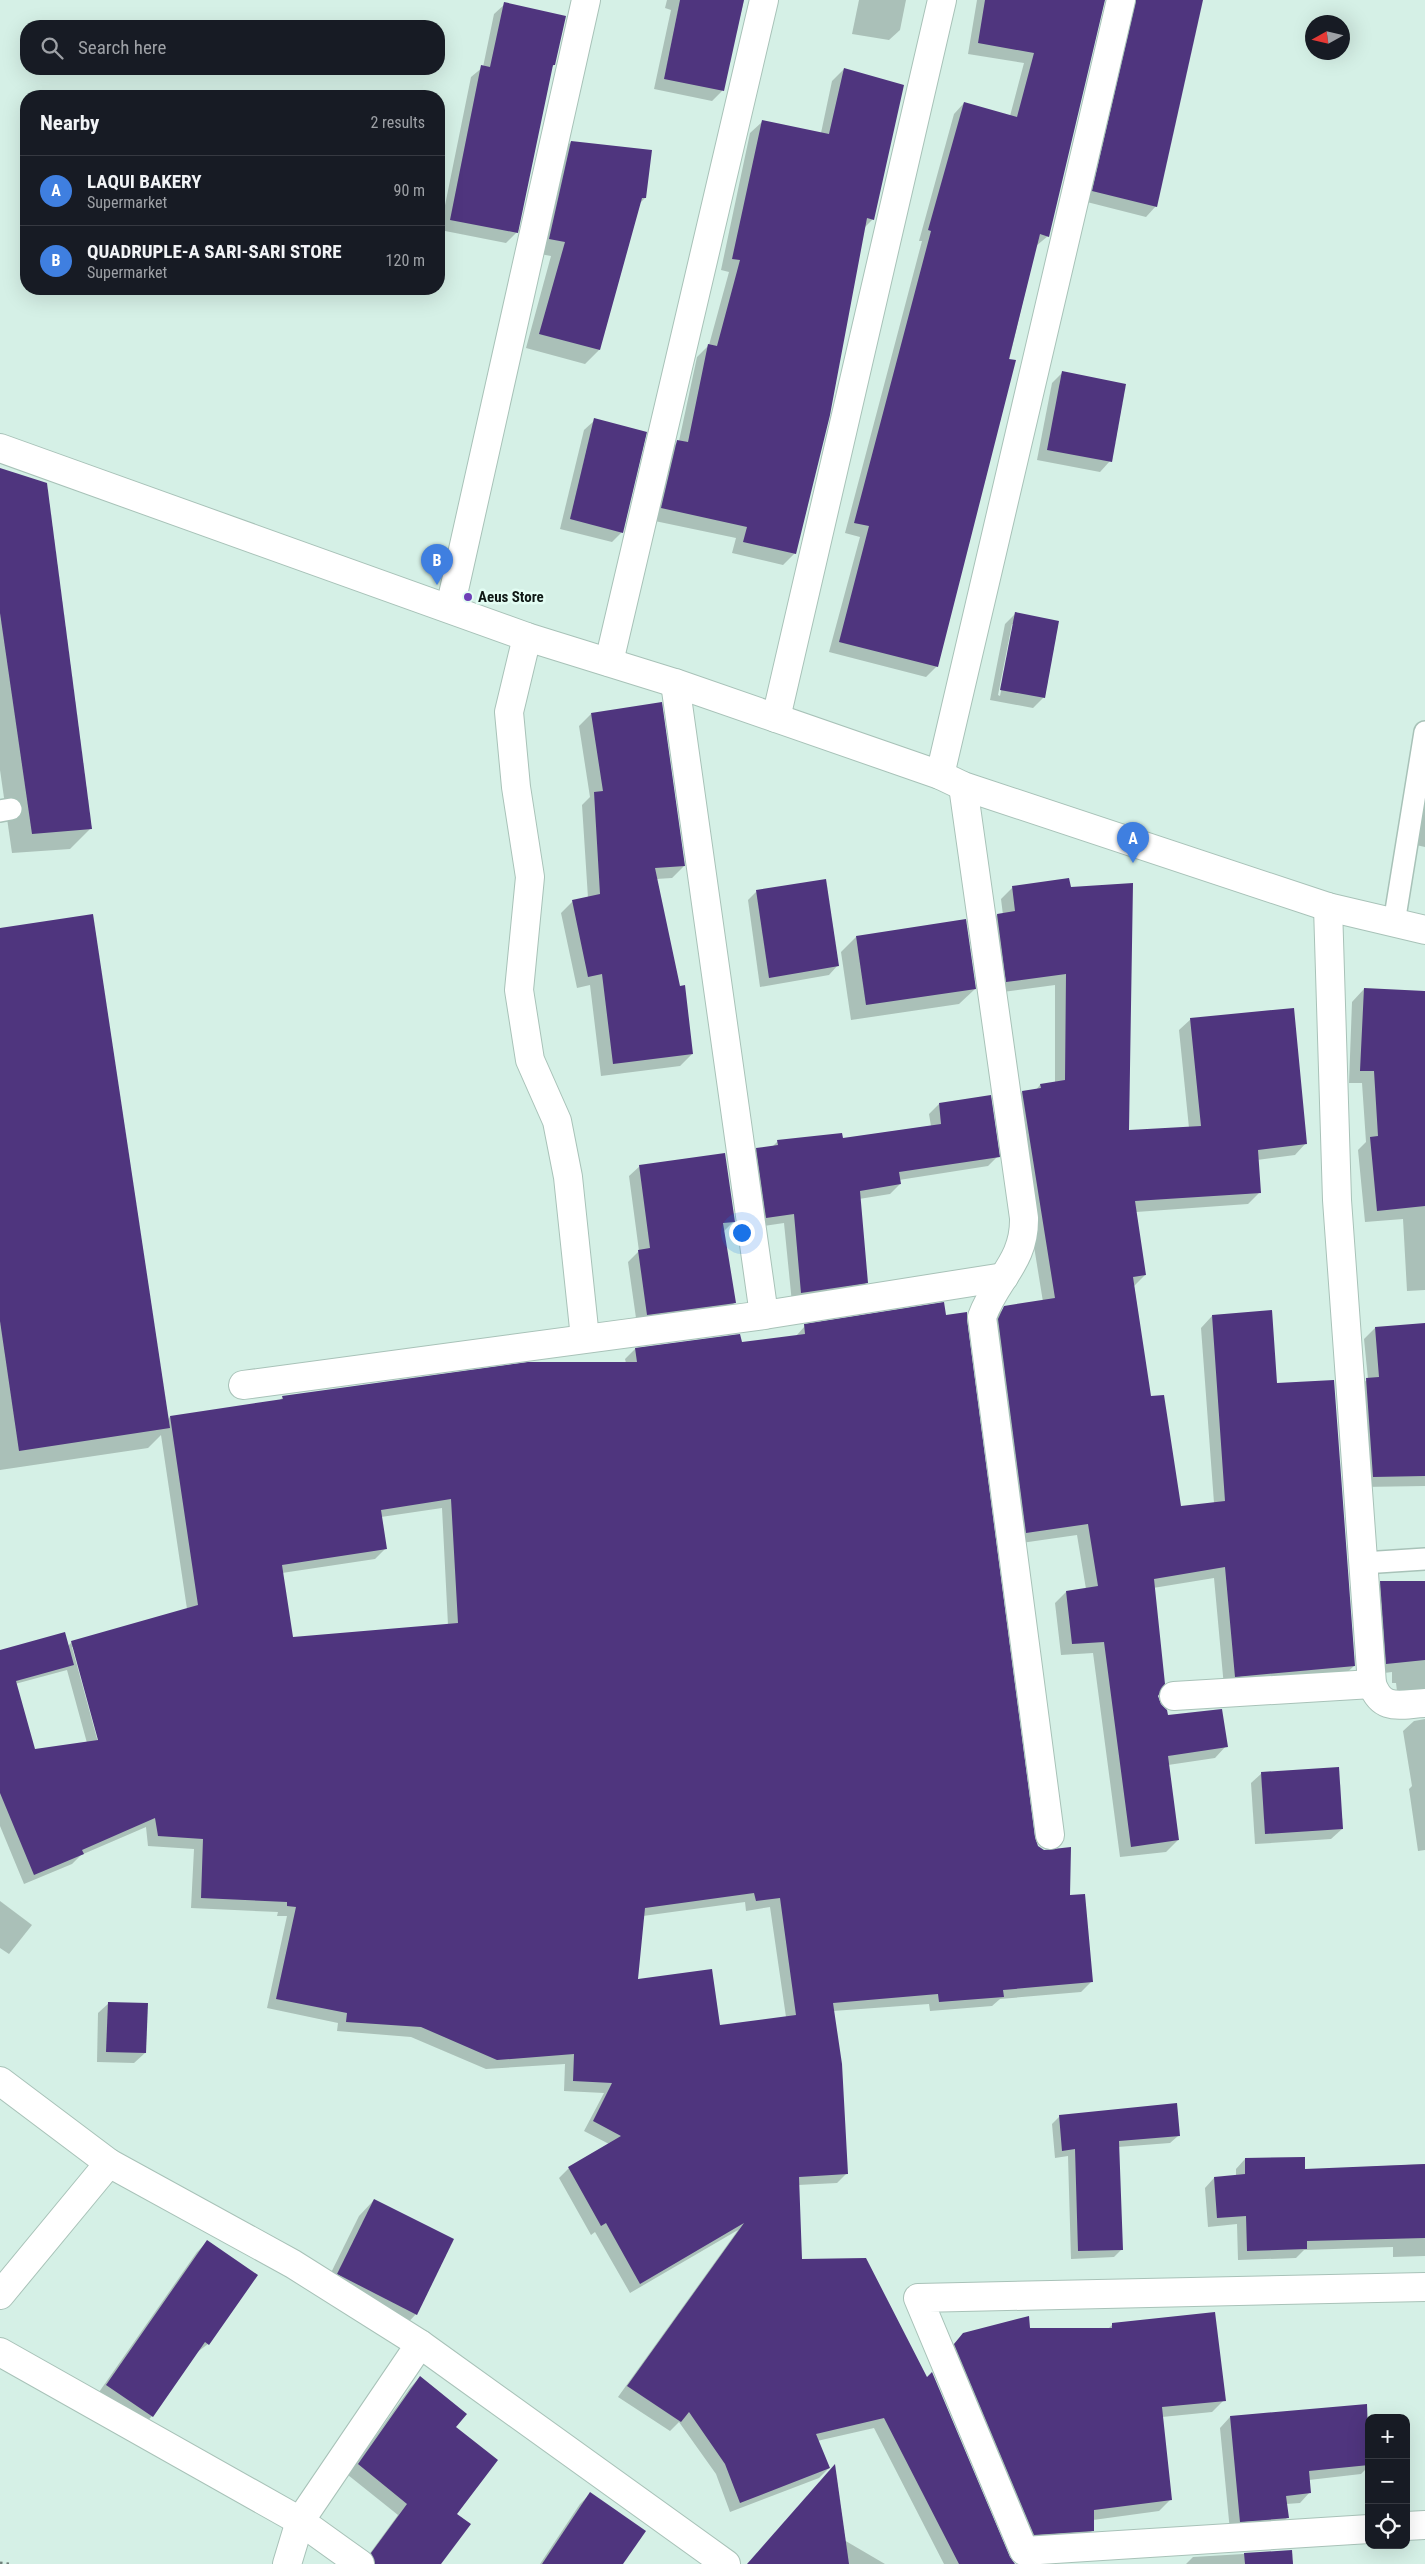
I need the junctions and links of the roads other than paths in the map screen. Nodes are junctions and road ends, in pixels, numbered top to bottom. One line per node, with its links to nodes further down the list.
1 (586, 0): 6 (street)
2 (764, 0): 8 (street)
3 (942, 0): 10 (street)
4 (1121, 0): 12 (street)
5 (0, 448): 6 (street)
6 (450, 608): 7 (street)
7 (527, 637): 8 (street); 18 (street)
8 (609, 662): 9 (street)
9 (675, 683): 10 (street); 17 (street)
10 (776, 718): 12 (street)
11 (1425, 732): 14 (lane)
12 (951, 780): 13 (street); 16 (street)
13 (1328, 906): 14 (street); 21 (street)
14 (1394, 923): 15 (street)
15 (1425, 930)
16 (1004, 1277): 17 (street); 25 (street)
17 (764, 1315): 18 (street)
18 (585, 1338): 19 (street)
19 (243, 1385)
20 (1425, 1559): 21 (lane)
21 (1363, 1564): 22 (street)
22 (1372, 1684): 23 (street); 24 (street)
23 (1174, 1696)
24 (1425, 1703)
25 (1050, 1835)
26 (0, 2081): 27 (street)
27 (109, 2163): 29 (street); 30 (street)
28 (1425, 2287): 35 (street)
29 (0, 2295)
30 (420, 2344): 32 (street); 38 (street)
31 (0, 2352): 32 (street)
32 (300, 2521): 36 (street); 37 (street)
33 (1425, 2525): 34 (street)
34 (1410, 2526)
35 (1365, 2528)
36 (287, 2564)
37 (360, 2564)
38 (726, 2564)

